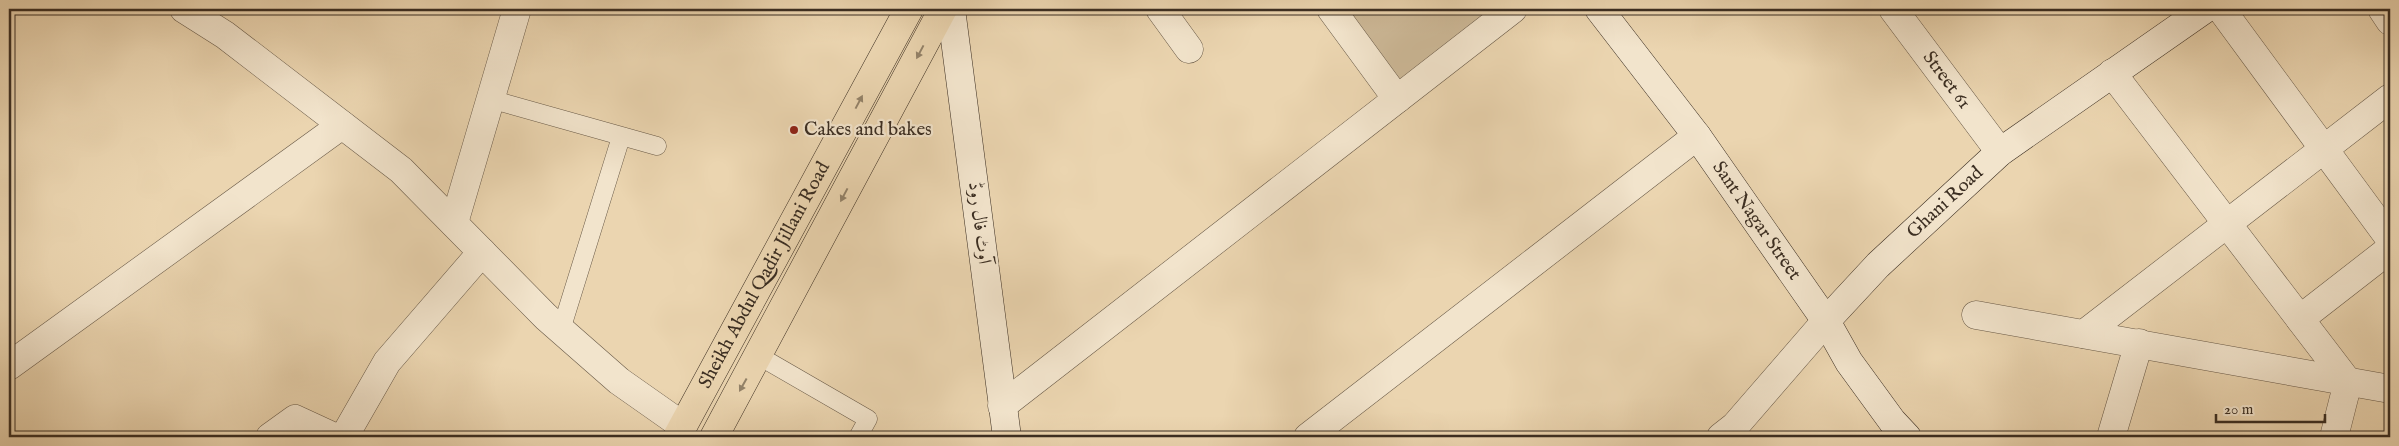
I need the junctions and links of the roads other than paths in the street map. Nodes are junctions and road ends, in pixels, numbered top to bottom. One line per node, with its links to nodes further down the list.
1 (184, 9): 20 (street)
2 (517, 9): 19 (street)
3 (909, 9): 42 (main road, Sheikh Abdul Qadir Jillani Road, one-way to 3)
4 (943, 9): 37 (main road, Sheikh Abdul Qadir Jillani Road, one-way to 37)
5 (952, 9): 41 (street, آوٹ فال روڈ)
6 (1160, 9): 15 (street)
7 (1331, 9): 18 (street)
8 (1513, 9): 18 (street)
9 (1599, 9): 22 (street, Sant Nagar Street)
10 (1893, 9): 25 (street, Street 61)
11 (2205, 9): 16 (street, Ghani Road)
12 (2221, 9): 24 (street)
13 (2382, 9): 14 (street)
14 (2390, 21)
15 (1189, 49)
16 (2112, 73): 25 (street, Ghani Road); 26 (street)
17 (2390, 98): 24 (street)
18 (1397, 99): 41 (street)
19 (490, 100): 21 (lane); 27 (street)
20 (342, 125): 27 (street); 38 (street)
21 (621, 136): 23 (lane); 34 (lane)
22 (1697, 136): 33 (street, Sant Nagar Street); 49 (street)
23 (657, 146)
24 (2324, 148): 26 (street); 28 (street)
25 (2000, 152): 33 (street, Ghani Road)
26 (2226, 222): 32 (street); 35 (street)
27 (454, 223): 30 (street)
28 (2390, 239)
29 (2390, 249): 32 (street)
30 (482, 252): 34 (street); 45 (street)
31 (1976, 315): 35 (street)
32 (2300, 319): 39 (street)
33 (1826, 321): 50 (street, Ghani Road); 51 (street, Sant Nagar Street)
34 (561, 330): 42 (street)
35 (2084, 334): 36 (street)
36 (2139, 343): 39 (street); 52 (street)
37 (759, 356): 46 (main road, Sheikh Abdul Qadir Jillani Road, one-way to 46); 47 (lane)
38 (9, 366)
39 (2348, 382): 40 (street); 53 (street)
40 (2390, 389)
41 (1002, 406): 48 (street, آوٹ فال روڈ)
42 (680, 432)
43 (270, 437): 44 (street)
44 (334, 437)
45 (344, 437)
46 (714, 437)
47 (858, 437)
48 (1007, 437)
49 (1308, 437)
50 (1721, 437)
51 (1907, 437)
52 (2111, 437)
53 (2334, 437)

